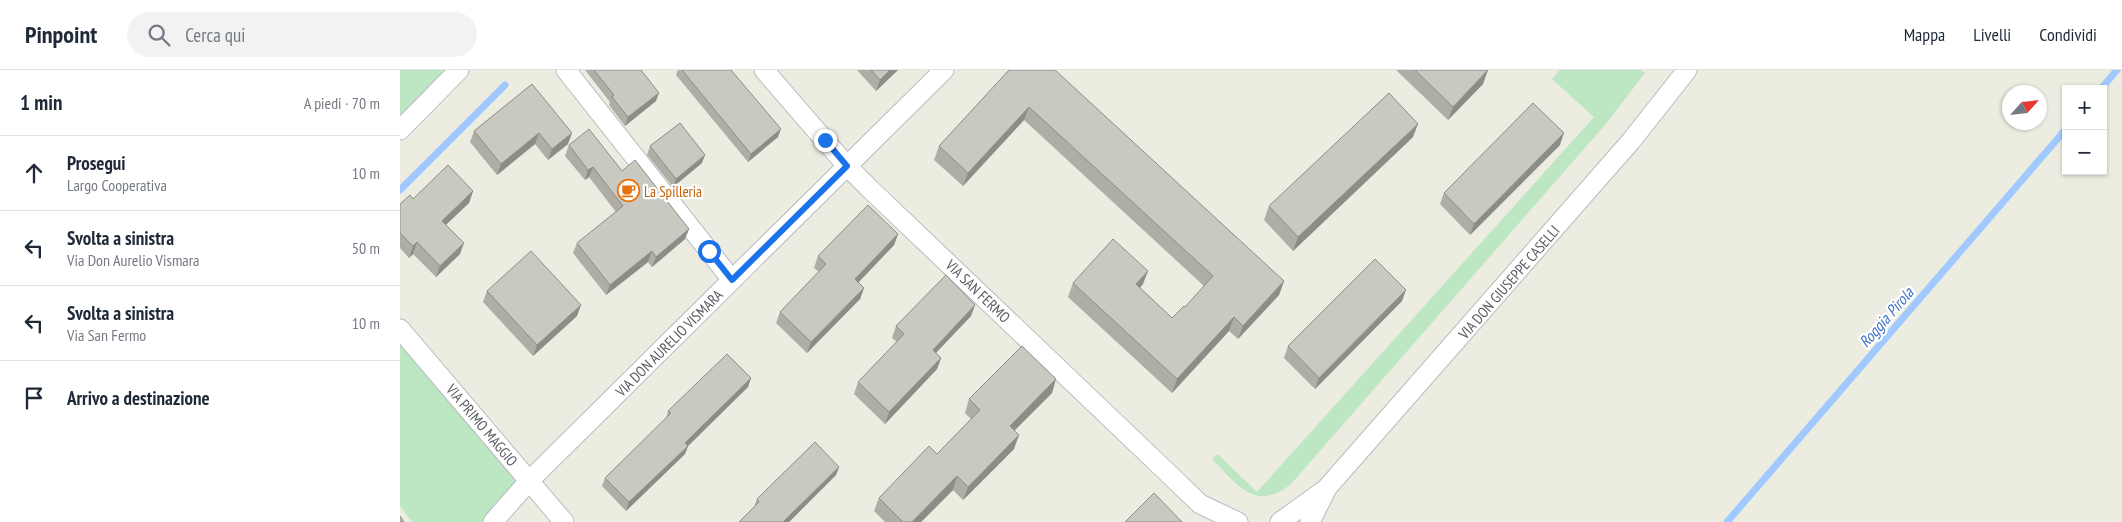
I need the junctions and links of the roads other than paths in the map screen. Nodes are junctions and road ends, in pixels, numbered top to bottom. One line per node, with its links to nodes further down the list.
1 (460, 70): 6 (street)
2 (566, 70): 8 (street)
3 (764, 70): 7 (street, VIA SAN FERMO)
4 (944, 70): 7 (street, VIA DON AURELIO VISMARA)
5 (1687, 70): 11 (street, VIA DON GIUSEPPE CASELLI)
6 (400, 130)
7 (847, 166): 8 (street, VIA DON AURELIO VISMARA); 12 (street, VIA SAN FERMO)
8 (732, 280): 10 (street, VIA DON AURELIO VISMARA)
9 (400, 329): 10 (street, VIA PRIMO MAGGIO)
10 (529, 481): 13 (street, VIA DON AURELIO VISMARA); 14 (street, VIA PRIMO MAGGIO)
11 (1326, 489): 17 (street, VIA DON GIUSEPPE CASELLI); 18 (street, VIA DON GIUSEPPE CASELLI)
12 (1200, 504): 15 (street); 16 (street)
13 (493, 522)
14 (564, 522)
15 (1210, 522)
16 (1238, 522)
17 (1280, 522)
18 (1310, 522)

